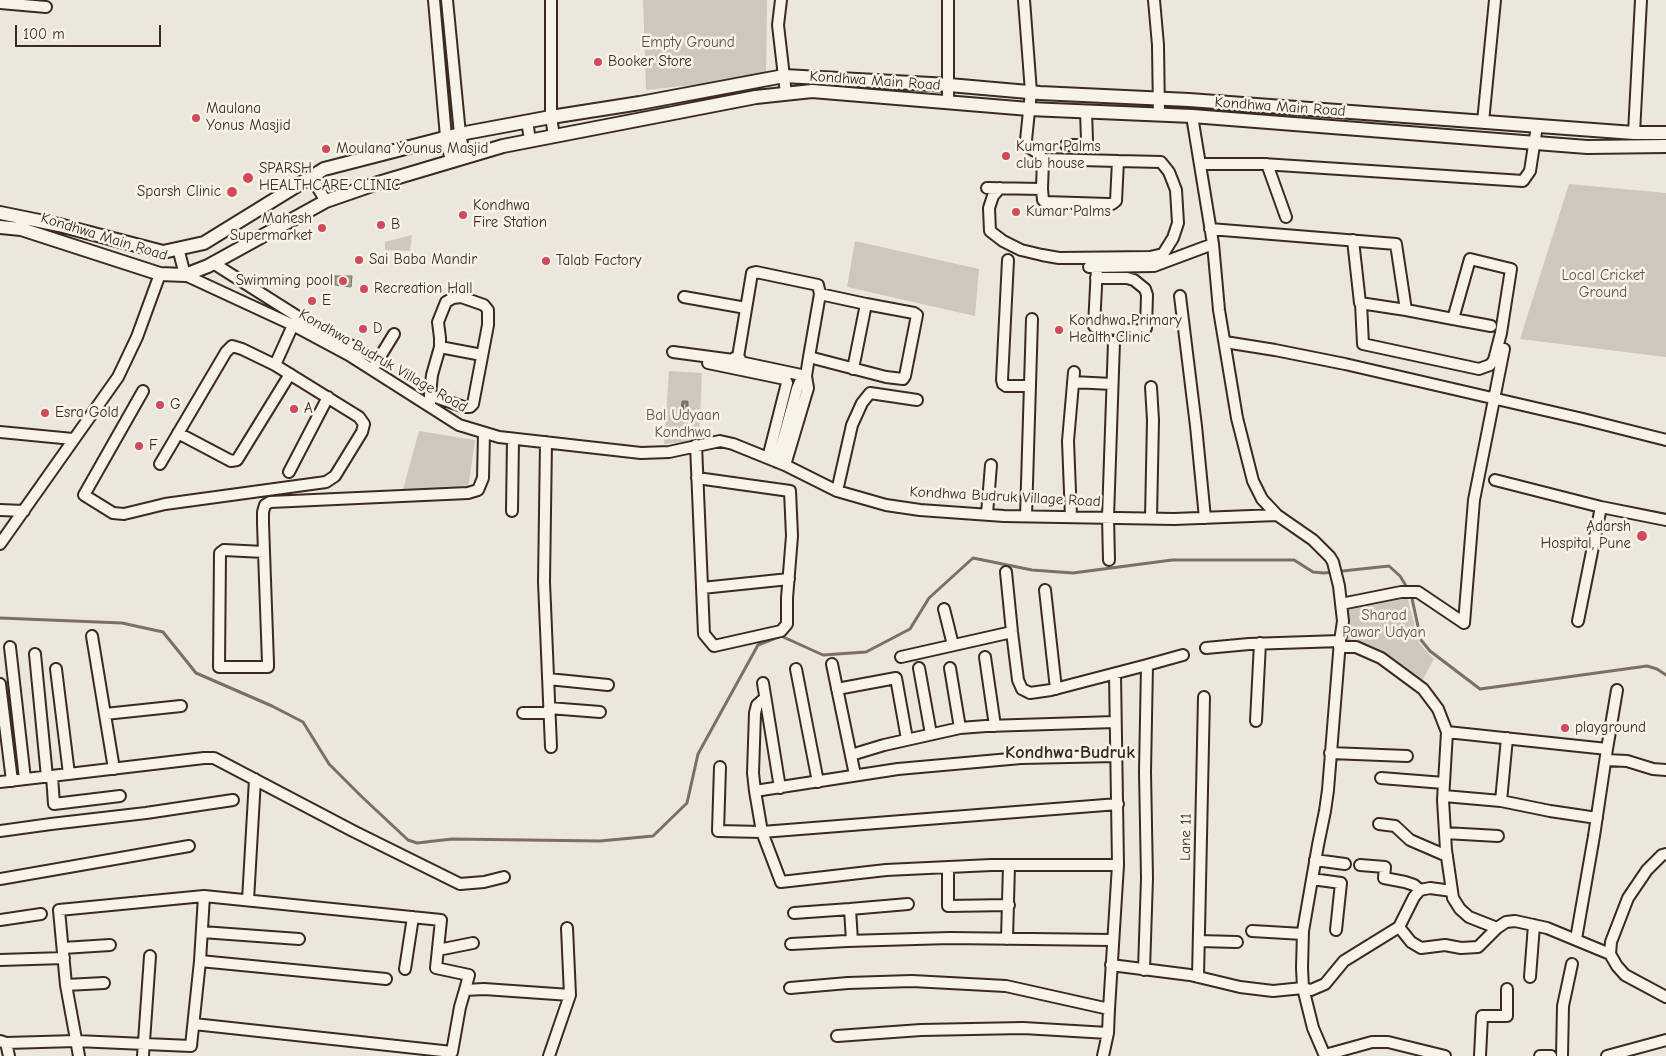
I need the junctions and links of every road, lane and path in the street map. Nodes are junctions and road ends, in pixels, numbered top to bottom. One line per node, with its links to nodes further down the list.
1 (434, 0): 30 (street)
2 (447, 0): 28 (street)
3 (551, 0): 22 (street)
4 (781, 0): 12 (street)
5 (948, 0): 13 (street)
6 (1024, 0): 14 (street)
7 (1154, 0): 16 (street)
8 (1494, 0): 24 (street)
9 (1641, 0): 27 (street)
10 (0, 3): 11 (street)
11 (46, 7)
12 (784, 76): 13 (main road, Kondhwa Main Road); 15 (street); 22 (main road, Kondhwa Main Road)
13 (949, 85): 14 (main road, Kondhwa Main Road); 17 (street)
14 (1031, 92): 16 (main road, Kondhwa Main Road); 18 (street)
15 (786, 94): 17 (main road, Kondhwa Main Road); 29 (main road, Kondhwa Main Road)
16 (1159, 98): 20 (street); 24 (main road, Kondhwa Main Road)
17 (948, 102): 18 (main road, Kondhwa Main Road)
18 (1029, 109): 19 (main road, Kondhwa Main Road); 36 (street)
19 (1086, 111): 20 (main road, Kondhwa Main Road); 33 (street)
20 (1159, 115): 21 (main road, Kondhwa Main Road)
21 (1192, 116): 32 (main road, Kondhwa Main Road); 39 (street)
22 (551, 117): 23 (main road, Kondhwa Main Road); 29 (street)
23 (527, 121): 28 (main road, Kondhwa Main Road); 31 (street)
24 (1483, 122): 25 (main road, Kondhwa Main Road)
25 (1537, 126): 27 (main road, Kondhwa Main Road); 32 (street)
26 (1666, 132): 27 (main road, Kondhwa Main Road)
27 (1634, 133)
28 (460, 134): 30 (main road, Kondhwa Main Road); 35 (street)
29 (554, 136): 31 (main road, Kondhwa Main Road)
30 (446, 137): 38 (street); 41 (main road, Kondhwa Main Road)
31 (530, 140): 35 (main road, Kondhwa Main Road)
32 (1535, 143): 34 (main road, Kondhwa Main Road); 40 (street)
33 (1066, 145)
34 (1666, 146)
35 (465, 158): 38 (main road, Kondhwa Main Road)
36 (1043, 159): 37 (street); 44 (street)
37 (1118, 161): 43 (street); 44 (street)
38 (450, 162): 45 (main road, Kondhwa Main Road)
39 (1200, 164): 40 (street); 49 (street)
40 (1267, 164): 47 (street)
41 (311, 177): 45 (street); 52 (main road, Kondhwa Main Road)
42 (986, 188): 43 (street)
43 (1000, 188): 44 (street)
44 (1042, 189)
45 (326, 201): 54 (main road, Kondhwa Main Road)
46 (0, 214): 52 (main road, Kondhwa Main Road)
47 (1286, 217)
48 (0, 227): 56 (main road, Kondhwa Main Road)
49 (1210, 229): 50 (street); 51 (street)
50 (1353, 240): 61 (street); 64 (street)
51 (1213, 244): 55 (street); 71 (street)
52 (178, 248): 57 (street)
53 (1008, 260): 86 (street)
54 (214, 263): 57 (main road, Kondhwa Main Road); 77 (street)
55 (1094, 271): 55 (street)
56 (160, 274): 57 (main road, Kondhwa Main Road); 98 (street)
57 (185, 275): 67 (street, Kondhwa Budruk Village Road)
58 (820, 294): 62 (street); 63 (street); 76 (street)
59 (1180, 296): 119 (street)
60 (684, 297): 63 (street)
61 (1361, 303): 64 (street); 66 (street)
62 (866, 304): 81 (street); 81 (street)
63 (746, 308): 78 (street)
64 (1406, 310): 66 (street)
65 (1032, 319): 86 (street)
66 (1454, 319): 68 (street)
67 (294, 325): 80 (street); 82 (street, Kondhwa Budruk Village Road)
68 (1491, 326)
69 (394, 334): 77 (street)
70 (1114, 342): 85 (street)
71 (1225, 342): 91 (street); 114 (street)
72 (440, 347): 75 (street); 75 (street); 89 (street)
73 (1504, 349): 91 (street)
74 (673, 352): 78 (street)
75 (482, 355): 89 (street)
76 (809, 357): 81 (street); 84 (street)
77 (378, 360): 82 (street)
78 (736, 362): 79 (street); 84 (street); 102 (street)
79 (708, 363)
80 (275, 365): 83 (street); 95 (street)
81 (853, 369)
82 (372, 370): 93 (street, Kondhwa Budruk Village Road)
83 (290, 374): 90 (street); 95 (street)
84 (806, 376): 102 (street)
85 (1112, 384): 116 (street); 117 (street)
86 (1030, 386): 115 (street)
87 (1151, 387): 118 (street)
88 (142, 390): 90 (street)
89 (430, 395): 93 (street)
90 (328, 397): 105 (street)
91 (1493, 398): 99 (street); 128 (street)
92 (917, 400): 108 (street)
93 (430, 406): 96 (street, Kondhwa Budruk Village Road)
94 (0, 432): 98 (street)
95 (178, 433): 103 (street)
96 (484, 433): 97 (street, Kondhwa Budruk Village Road); 122 (street)
97 (513, 438): 100 (street, Kondhwa Budruk Village Road); 112 (street)
98 (73, 439): 111 (street)
99 (1666, 440)
100 (546, 442): 101 (street, Kondhwa Budruk Village Road); 149 (street)
101 (696, 445): 102 (street, Kondhwa Budruk Village Road); 106 (street)
102 (777, 462): 108 (street, Kondhwa Budruk Village Road)
103 (160, 464)
104 (991, 465): 113 (street)
105 (289, 472)
106 (697, 478): 125 (street); 126 (street)
107 (1495, 480): 109 (street)
108 (836, 491): 113 (street, Kondhwa Budruk Village Road)
109 (1600, 507): 120 (street); 130 (street)
110 (0, 510): 111 (street)
111 (24, 511): 121 (street)
112 (512, 511)
113 (987, 514): 115 (street, Kondhwa Budruk Village Road)
114 (1278, 515): 119 (street, Kondhwa Budruk Village Road); 128 (street)
115 (1026, 516): 116 (street, Kondhwa Budruk Village Road)
116 (1071, 517): 117 (street, Kondhwa Budruk Village Road)
117 (1108, 517): 118 (street, Kondhwa Budruk Village Road); 123 (street)
118 (1151, 518): 119 (street, Kondhwa Budruk Village Road)
119 (1205, 518)
120 (1666, 520)
121 (0, 544)
122 (264, 552): 122 (street)
123 (1109, 560)
124 (1006, 572): 131 (street)
125 (789, 579): 126 (street); 126 (street)
126 (702, 588)
127 (1045, 590): 154 (street)
128 (1341, 604): 134 (street)
129 (944, 609): 135 (street)
130 (1578, 621)
131 (1012, 632): 135 (street); 154 (street)
132 (92, 636): 162 (street)
133 (1260, 644): 134 (street); 137 (street); 163 (street)
134 (1339, 644): 168 (street); 174 (street)
135 (953, 645): 140 (street)
136 (10, 647): 186 (street)
137 (1206, 648)
138 (35, 654): 184 (street)
139 (1183, 654): 143 (street)
140 (901, 657)
141 (986, 657): 165 (street)
142 (832, 664): 153 (street)
143 (1147, 665): 148 (street); 255 (street)
144 (919, 668): 169 (street)
145 (950, 668): 167 (street)
146 (796, 669): 190 (street)
147 (56, 670): 182 (street)
148 (1115, 674): 154 (street); 164 (street)
149 (548, 679): 152 (street); 159 (street)
150 (763, 683): 157 (street)
151 (0, 684): 166 (street)
152 (608, 685)
153 (837, 689): 171 (street); 175 (street)
154 (1056, 689)
155 (1617, 690): 173 (street)
156 (1204, 697): 241 (street, Lane 11)
157 (765, 698): 192 (street); 193 (street)
158 (181, 706): 162 (street)
159 (549, 711): 160 (street); 161 (street); 172 (street)
160 (600, 712)
161 (523, 713)
162 (105, 714): 180 (street)
163 (1256, 721)
164 (1115, 722): 165 (street); 176 (street)
165 (995, 726): 167 (street)
166 (3, 728): 188 (street)
167 (960, 728): 169 (street)
168 (1447, 732): 170 (street); 191 (street)
169 (931, 734): 171 (street)
170 (1507, 738): 173 (street); 197 (street)
171 (907, 740): 175 (street)
172 (551, 747)
173 (1607, 749): 178 (street)
174 (1330, 753): 177 (street); 208 (street)
175 (851, 755): 183 (street)
176 (1116, 756): 183 (street); 198 (street)
177 (1407, 756)
178 (1606, 760): 181 (street); 199 (street)
179 (720, 767): 202 (street)
180 (114, 769): 182 (street); 187 (street)
181 (1666, 770)
182 (69, 774): 184 (street)
183 (855, 774): 190 (street)
184 (49, 776): 186 (street); 194 (street)
185 (1381, 778): 191 (street)
186 (25, 779): 188 (street)
187 (255, 779): 214 (street); 220 (street)
188 (12, 781): 189 (street)
189 (0, 782)
190 (818, 782): 192 (street)
191 (1444, 783): 195 (street)
192 (780, 788): 193 (street)
193 (754, 791): 202 (street)
194 (120, 796)
195 (1444, 796): 197 (street); 203 (street)
196 (233, 800): 201 (street)
197 (1501, 801): 199 (street)
198 (1118, 804): 202 (street); 211 (street)
199 (1597, 818): 238 (street)
200 (1379, 824): 207 (street)
201 (0, 832)
202 (762, 832): 213 (street)
203 (1445, 833): 204 (street); 207 (street)
204 (1498, 836)
205 (189, 846): 215 (street)
206 (1666, 854): 248 (street)
207 (1447, 856): 218 (street)
208 (1315, 860): 209 (street); 216 (street)
209 (1345, 864)
210 (1009, 865): 211 (street); 213 (street); 222 (street)
211 (1118, 865): 239 (street)
212 (1360, 866): 217 (street)
213 (948, 867): 222 (street)
214 (504, 877)
215 (0, 879)
216 (1312, 879): 233 (street); 235 (street)
217 (1420, 890): 218 (street); 229 (street)
218 (1452, 891): 231 (street)
219 (204, 896): 220 (street); 234 (street); 247 (street)
220 (248, 900): 226 (street)
221 (908, 904): 223 (street)
222 (1008, 905): 237 (street)
223 (850, 909): 224 (street); 240 (street)
224 (794, 913)
225 (41, 914): 227 (street)
226 (413, 918): 246 (street); 254 (street)
227 (0, 920)
228 (1534, 925): 231 (street); 238 (street); 257 (street)
229 (1399, 927): 231 (street); 262 (street)
230 (567, 928): 265 (street)
231 (1497, 928)
232 (1252, 930): 235 (street)
233 (1336, 930)
234 (202, 932): 236 (street); 251 (street)
235 (1303, 934): 262 (street)
236 (299, 939)
237 (1008, 939): 239 (street); 240 (street)
238 (1576, 939): 248 (street)
239 (1112, 940): 253 (street)
240 (852, 941): 244 (street)
241 (1199, 941): 242 (street); 256 (street, Lane 11)
242 (1237, 942)
243 (473, 944): 246 (street)
244 (791, 944)
245 (110, 945): 247 (street)
246 (438, 950): 264 (street)
247 (63, 953): 250 (street); 260 (street)
248 (1610, 954): 266 (street)
249 (150, 956): 274 (street)
250 (0, 960)
251 (200, 961): 258 (street); 268 (street)
252 (1572, 964): 287 (street)
253 (1111, 965): 255 (street); 267 (street)
254 (405, 969)
255 (1144, 970): 256 (street)
256 (1198, 977): 262 (street)
257 (1530, 977)
258 (386, 979)
259 (104, 983): 260 (street)
260 (66, 985): 272 (street)
261 (790, 988): 267 (street)
262 (1303, 988): 277 (street)
263 (1507, 988): 284 (street)
264 (465, 990): 265 (street); 276 (street)
265 (570, 995): 281 (street)
266 (1666, 997)
267 (1109, 1009): 269 (street)
268 (194, 1024): 275 (street); 276 (street)
269 (1108, 1033): 270 (street); 282 (street)
270 (837, 1036)
271 (1666, 1040): 288 (street)
272 (76, 1041): 273 (street); 274 (street); 279 (street)
273 (3, 1042): 278 (street)
274 (144, 1044): 275 (street); 280 (street)
275 (191, 1051)
276 (452, 1054)
277 (1325, 1055): 283 (street)
278 (9, 1056)
279 (79, 1056)
280 (143, 1056)
281 (549, 1056)
282 (1103, 1056)
283 (1445, 1056)
284 (1480, 1056)
285 (1540, 1056): 286 (street)
286 (1551, 1056)
287 (1562, 1056)
288 (1607, 1056)

